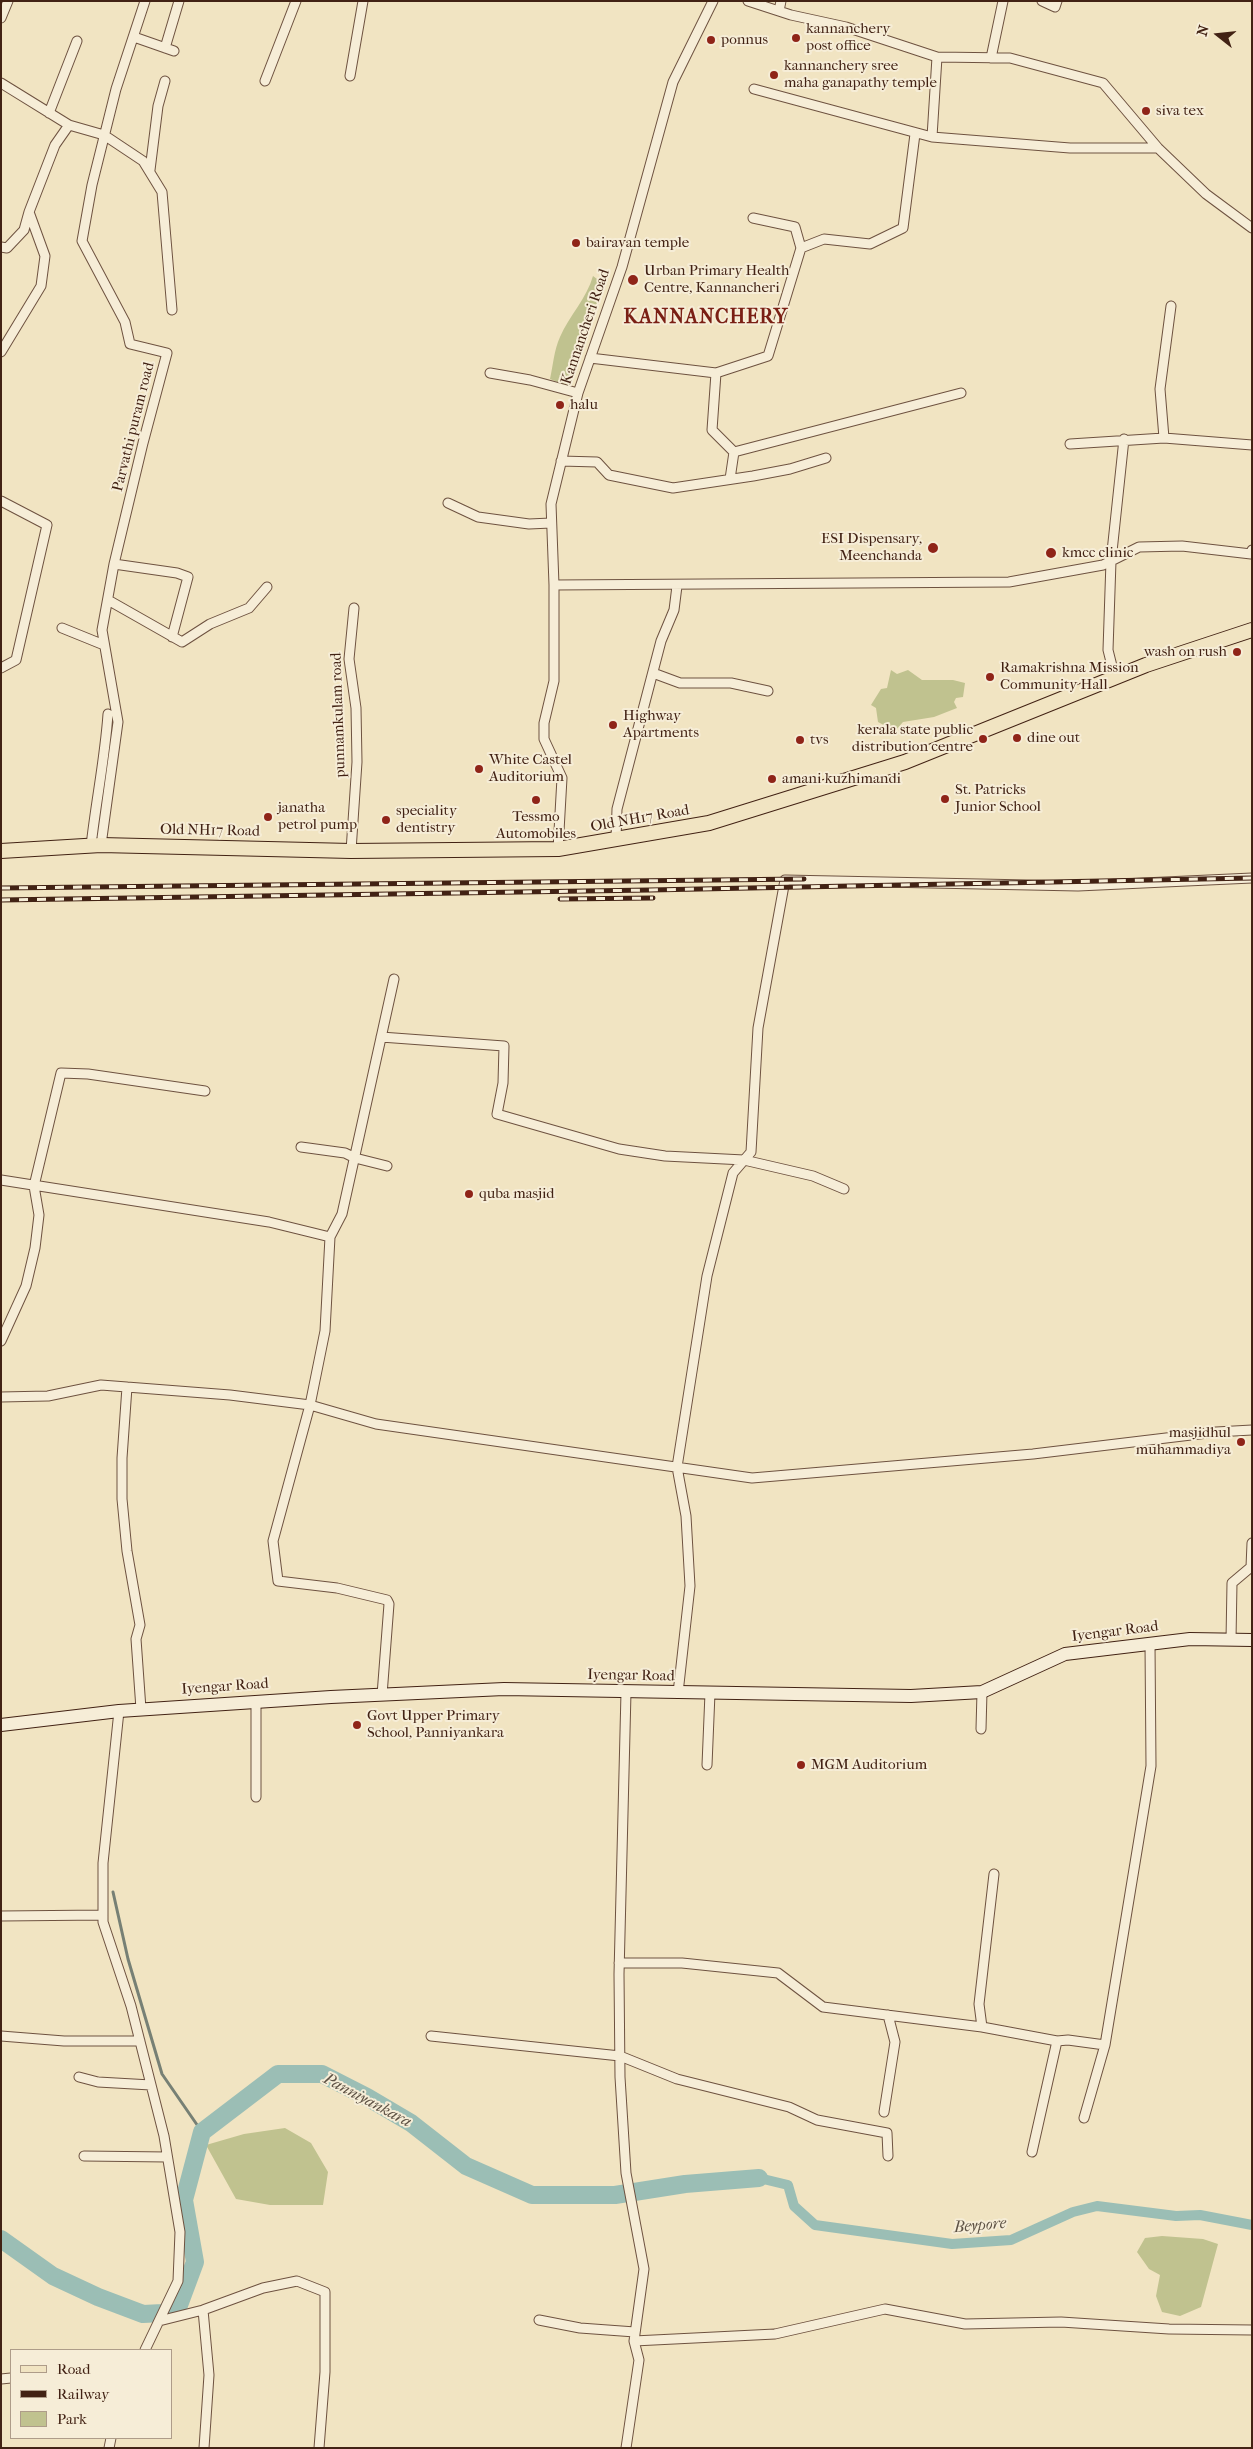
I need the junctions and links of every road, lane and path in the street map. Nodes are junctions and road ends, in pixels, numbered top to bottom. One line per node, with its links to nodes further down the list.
1 (8, 1): 13 (street)
2 (145, 1): 14 (street, Parvathi puram road)
3 (179, 1): 14 (street)
4 (296, 1): 20 (street)
5 (363, 1): 18 (street)
6 (714, 1): 38 (street, Kannancheri Road)
7 (748, 1): 12 (street)
8 (781, 1): 12 (street)
9 (1004, 1): 17 (street)
10 (1042, 1): 11 (street)
11 (1057, 1)
12 (779, 11): 16 (street)
13 (1, 18)
14 (134, 37): 26 (street, Parvathi puram road)
15 (77, 41): 23 (street)
16 (937, 57): 17 (street); 27 (street)
17 (991, 58): 28 (street)
18 (350, 76)
19 (165, 81): 29 (street)
20 (265, 81)
21 (1, 83): 23 (street)
22 (754, 89): 25 (street)
23 (49, 113): 24 (street)
24 (70, 125): 26 (street); 30 (street)
25 (915, 134): 27 (street); 34 (street)
26 (104, 135): 29 (street); 56 (street, Parvathi puram road)
27 (932, 137): 28 (street)
28 (1158, 148): 32 (street)
29 (150, 170): 36 (street)
30 (29, 212): 33 (street); 37 (street)
31 (753, 218): 34 (street)
32 (1252, 228)
33 (1, 247)
34 (801, 248): 40 (street)
35 (1171, 306): 43 (street)
36 (172, 310)
37 (1, 352)
38 (590, 358): 40 (street); 41 (street, Kannancheri Road)
39 (490, 373): 41 (street)
40 (716, 373): 47 (street)
41 (578, 392): 49 (street, Kannancheri Road)
42 (961, 393): 47 (street)
43 (1164, 438): 44 (street); 46 (street)
44 (1124, 439): 45 (street); 55 (street)
45 (1070, 444)
46 (1252, 445)
47 (734, 452): 50 (street)
48 (826, 458): 50 (street)
49 (561, 461): 50 (street); 53 (street, Kannancheri Road)
50 (730, 479)
51 (1, 501): 66 (street)
52 (448, 502): 53 (street)
53 (552, 523): 57 (street, Kannancheri Road)
54 (1252, 550): 55 (street)
55 (1111, 561): 59 (street); 68 (street)
56 (114, 564): 60 (street, Parvathi puram road); 64 (street)
57 (554, 585): 59 (street); 73 (street, Kannancheri Road)
58 (267, 586): 64 (street)
59 (677, 586): 67 (street)
60 (108, 600): 64 (street); 65 (street, Parvathi puram road)
61 (354, 608): 74 (street, punnamkulam road)
62 (62, 628): 65 (street)
63 (1252, 630): 68 (main road, Old NH17 Road)
64 (172, 637)
65 (104, 645): 72 (street, Parvathi puram road)
66 (1, 668)
67 (653, 673): 69 (street); 71 (street)
68 (1115, 678): 71 (main road, Old NH17 Road)
69 (768, 692)
70 (108, 714): 72 (street)
71 (616, 839): 73 (main road, Old NH17 Road)
72 (96, 846): 74 (main road, Old NH17 Road); 75 (main road, Old NH17 Road)
73 (558, 849): 74 (main road, Old NH17 Road)
74 (352, 850)
75 (1, 851)
76 (1252, 878): 82 (street)
77 (394, 979): 78 (street)
78 (381, 1037): 81 (street); 82 (street)
79 (205, 1091): 85 (street)
80 (301, 1147): 81 (street)
81 (355, 1158): 83 (street); 87 (street)
82 (744, 1160): 86 (street); 93 (street)
83 (388, 1166)
84 (1, 1180): 85 (street)
85 (34, 1186): 87 (street); 88 (street)
86 (844, 1189)
87 (330, 1237): 91 (street)
88 (1, 1341)
89 (127, 1387): 90 (street); 91 (street); 104 (street)
90 (1, 1397)
91 (310, 1405): 93 (street); 102 (street)
92 (1252, 1430): 93 (street)
93 (677, 1467): 100 (street)
94 (1252, 1543): 95 (street)
95 (1231, 1640): 96 (main road, Iyengar Road); 97 (main road, Iyengar Road)
96 (1252, 1640)
97 (1150, 1644): 99 (main road, Iyengar Road); 120 (street)
98 (626, 1692): 100 (main road, Iyengar Road); 102 (main road, Iyengar Road); 113 (street)
99 (982, 1692): 101 (main road, Iyengar Road); 107 (street)
100 (678, 1693): 101 (main road, Iyengar Road)
101 (710, 1693): 108 (street)
102 (382, 1695): 103 (main road, Iyengar Road)
103 (256, 1702): 104 (main road, Iyengar Road); 109 (street)
104 (141, 1709): 105 (main road, Iyengar Road)
105 (119, 1711): 106 (main road, Iyengar Road); 111 (street)
106 (1, 1726)
107 (981, 1729)
108 (707, 1765)
109 (256, 1797)
110 (994, 1874): 115 (street)
111 (103, 1915): 112 (street); 118 (street)
112 (1, 1916)
113 (619, 1963): 114 (street); 121 (street)
114 (888, 2015): 115 (street); 124 (street)
115 (982, 2027): 119 (street)
116 (1, 2036): 118 (street)
117 (431, 2036): 121 (street)
118 (140, 2041): 123 (street)
119 (1056, 2041): 120 (street); 126 (street)
120 (1105, 2045): 125 (street)
121 (620, 2056): 128 (street); 134 (street)
122 (79, 2077): 123 (street)
123 (151, 2085): 129 (street)
124 (884, 2112)
125 (1084, 2118)
126 (1032, 2152)
127 (84, 2156): 129 (street)
128 (888, 2156)
129 (167, 2157): 132 (street)
130 (204, 2310): 132 (street); 136 (street); 137 (street)
131 (539, 2320): 134 (street)
132 (159, 2321): 135 (street)
133 (1252, 2330): 134 (street)
134 (634, 2336): 138 (street)
135 (145, 2349)
136 (204, 2448)
137 (319, 2448)
138 (626, 2448)

